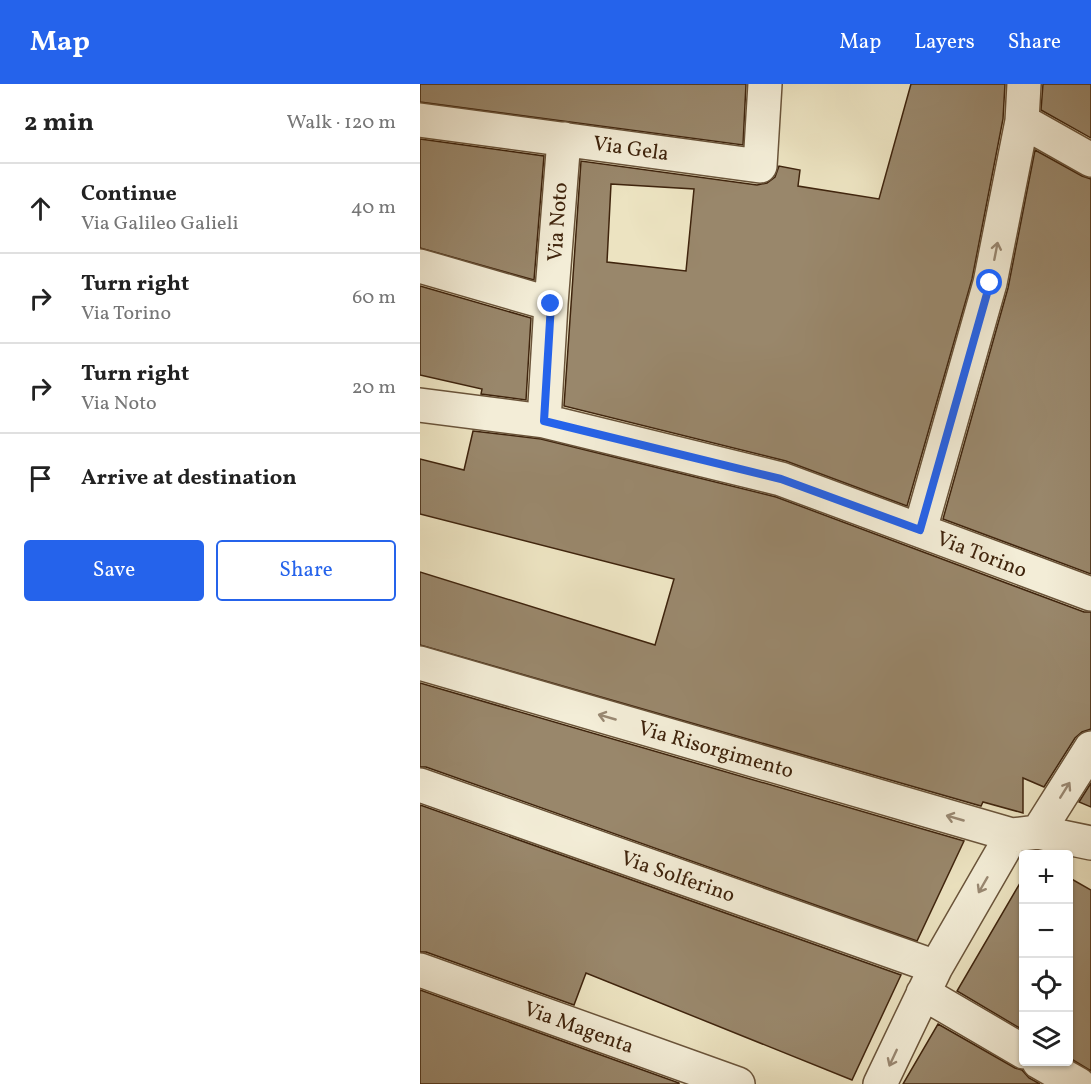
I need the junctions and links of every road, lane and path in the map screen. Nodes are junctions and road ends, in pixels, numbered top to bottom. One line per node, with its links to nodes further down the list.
1 (765, 84): 5 (street, Via Gela)
2 (1024, 84): 4 (street)
3 (420, 120): 5 (street, Via Gela)
4 (1022, 121): 6 (street); 11 (street, one-way to 4)
5 (564, 139): 8 (street, Via Noto)
6 (1091, 160)
7 (420, 266): 8 (street)
8 (551, 304): 10 (street, Via Noto)
9 (420, 405): 10 (street, Via Torino)
10 (544, 421): 11 (street, Via Torino)
11 (920, 530): 12 (street, Via Torino)
12 (1091, 594)
13 (420, 663): 16 (street, Via Risorgimento, one-way to 13)
14 (1091, 748): 16 (street, one-way to 14)
15 (420, 785): 19 (street, Via Solferino)
16 (1025, 833): 17 (street, Via Risorgimento); 19 (street, one-way to 19)
17 (1091, 843)
18 (420, 970): 22 (street, Via Magenta)
19 (929, 980): 20 (street, Via Solferino); 23 (street, one-way to 23)
20 (1019, 1049)
21 (1046, 1066): 24 (street)
22 (738, 1084)
23 (880, 1084)
24 (1078, 1084)

